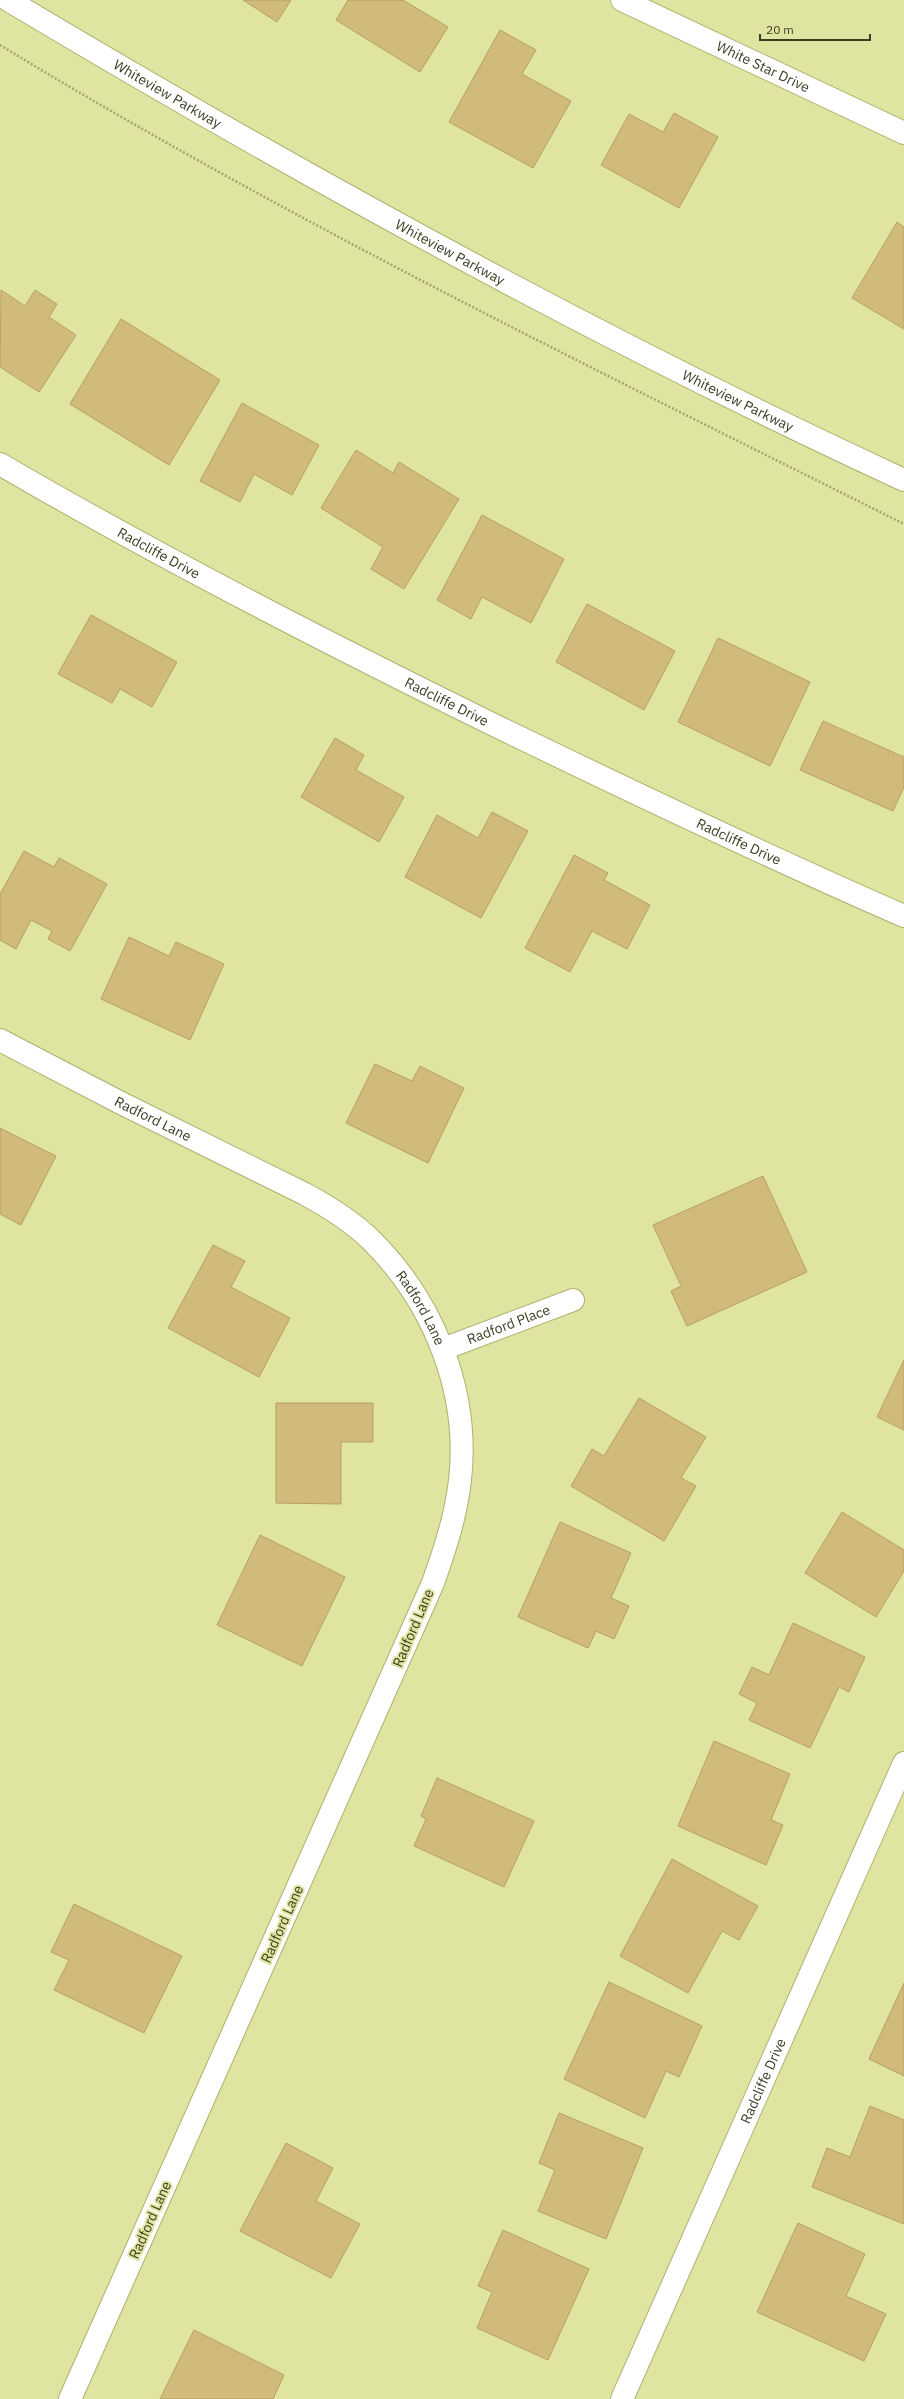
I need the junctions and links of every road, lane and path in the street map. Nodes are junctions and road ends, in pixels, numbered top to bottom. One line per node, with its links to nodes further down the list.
1 (8, 0): 6 (street, Whiteview Parkway)
2 (622, 0): 4 (street, White Star Drive)
3 (0, 45): 7 (path)
4 (904, 133)
5 (0, 464): 8 (street, Radcliffe Drive)
6 (904, 480)
7 (904, 524)
8 (904, 916)
9 (0, 1040): 11 (street, Radford Lane)
10 (574, 1300): 11 (street, Radford Place)
11 (443, 1349): 13 (street, Radford Lane)
12 (904, 1763): 14 (street, Radcliffe Drive)
13 (70, 2399)
14 (622, 2399)

